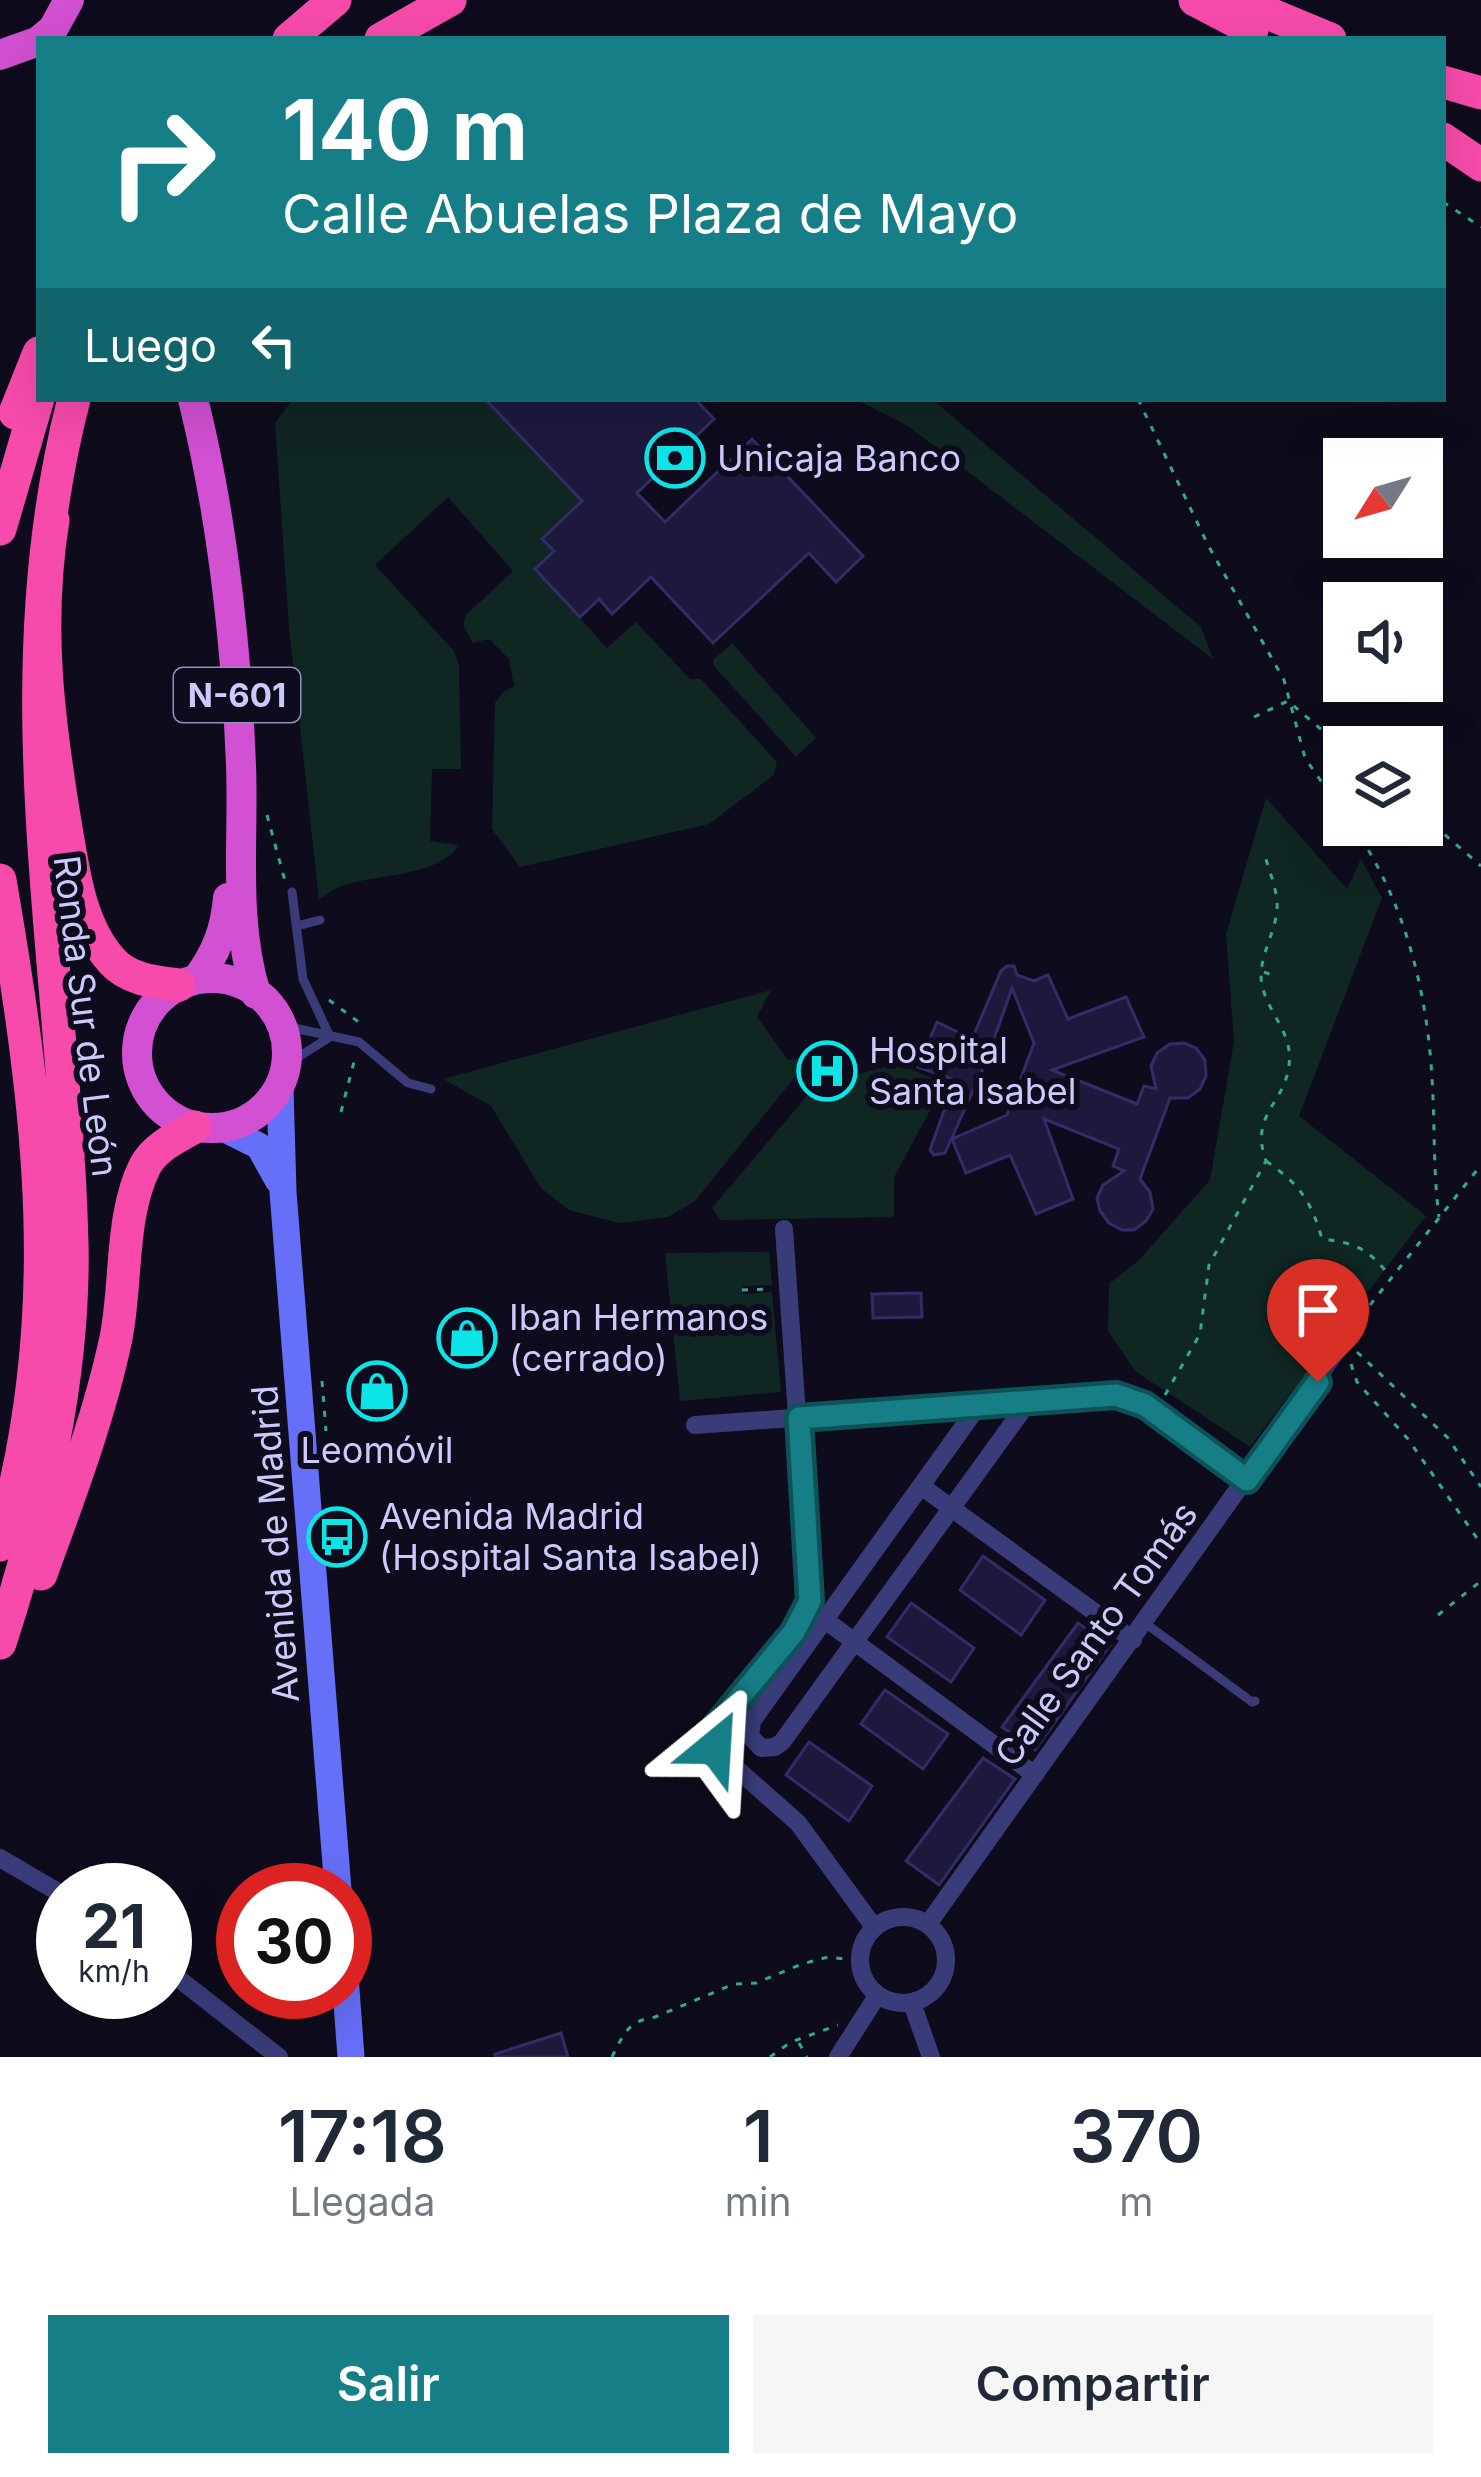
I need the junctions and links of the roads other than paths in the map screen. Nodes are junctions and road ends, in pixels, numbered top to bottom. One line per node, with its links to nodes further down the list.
1 (335, 0): 8 (highway)
2 (450, 0): 9 (highway)
3 (1195, 0): 10 (highway)
4 (1236, 0): 11 (highway)
5 (68, 3): 6 (highway); 7 (highway)
6 (45, 36)
7 (68, 36)
8 (293, 36)
9 (386, 36)
10 (1264, 36)
11 (1323, 36)
12 (36, 42): 13 (highway)
13 (3, 55): 14 (highway)
14 (36, 66)
15 (1446, 83): 16 (highway)
16 (1481, 92)
17 (1446, 141): 18 (highway)
18 (1481, 165)
19 (36, 360): 25 (highway)
20 (37, 402): 26 (highway)
21 (73, 402): 54 (highway, Ronda Sur de León)
22 (87, 402): 32 (highway)
23 (177, 402): 32 (highway, N-601)
24 (194, 402): 33 (highway, N-601)
25 (0, 448)
26 (0, 529)
27 (0, 880): 39 (highway, Ronda Sur de León)
28 (292, 892): 30 (lane)
29 (320, 920): 30 (lane)
30 (297, 926): 35 (lane)
31 (0, 977): 39 (highway)
32 (188, 982): 33 (highway); 38 (highway, N-601)
33 (256, 994): 34 (highway, N-601)
34 (280, 1024): 35 (lane); 36 (highway)
35 (330, 1037): 36 (lane); 37 (lane)
36 (283, 1079): 38 (highway); 40 (main road, Avenida de Madrid)
37 (431, 1089)
38 (209, 1127): 40 (main road, Avenida de Madrid); 55 (highway)
39 (38, 1147): 50 (highway, Ronda Sur de León)
40 (284, 1192): 59 (main road, Avenida de Madrid)
41 (784, 1229): 45 (street)
42 (1358, 1321): 47 (street, Calle Santo Tomás)
43 (1029, 1401): 44 (street); 47 (street); 49 (street)
44 (980, 1405): 45 (street); 48 (street)
45 (799, 1418): 46 (street); 62 (street)
46 (695, 1425)
47 (1247, 1480): 52 (street, Calle Santo Tomás)
48 (921, 1486): 49 (street); 51 (street)
49 (951, 1508): 52 (street); 53 (street)
50 (0, 1545)
51 (825, 1620): 53 (street); 53 (street)
52 (1139, 1631): 56 (lane); 57 (street, Calle Santo Tomás)
53 (854, 1641): 57 (street)
54 (0, 1642)
55 (0, 1670)
56 (1256, 1701)
57 (1035, 1775): 61 (street, Calle Santo Tomás)
58 (0, 1858): 60 (street)
59 (336, 1863)
60 (36, 1879)
61 (928, 1924): 62 (street); 65 (street)
62 (874, 1927): 64 (street)
63 (192, 1990): 67 (street)
64 (877, 1996): 65 (street); 69 (street)
65 (912, 2003): 70 (street)
66 (348, 2019): 68 (main road)
67 (279, 2057)
68 (351, 2057)
69 (838, 2057)
70 (931, 2057)

